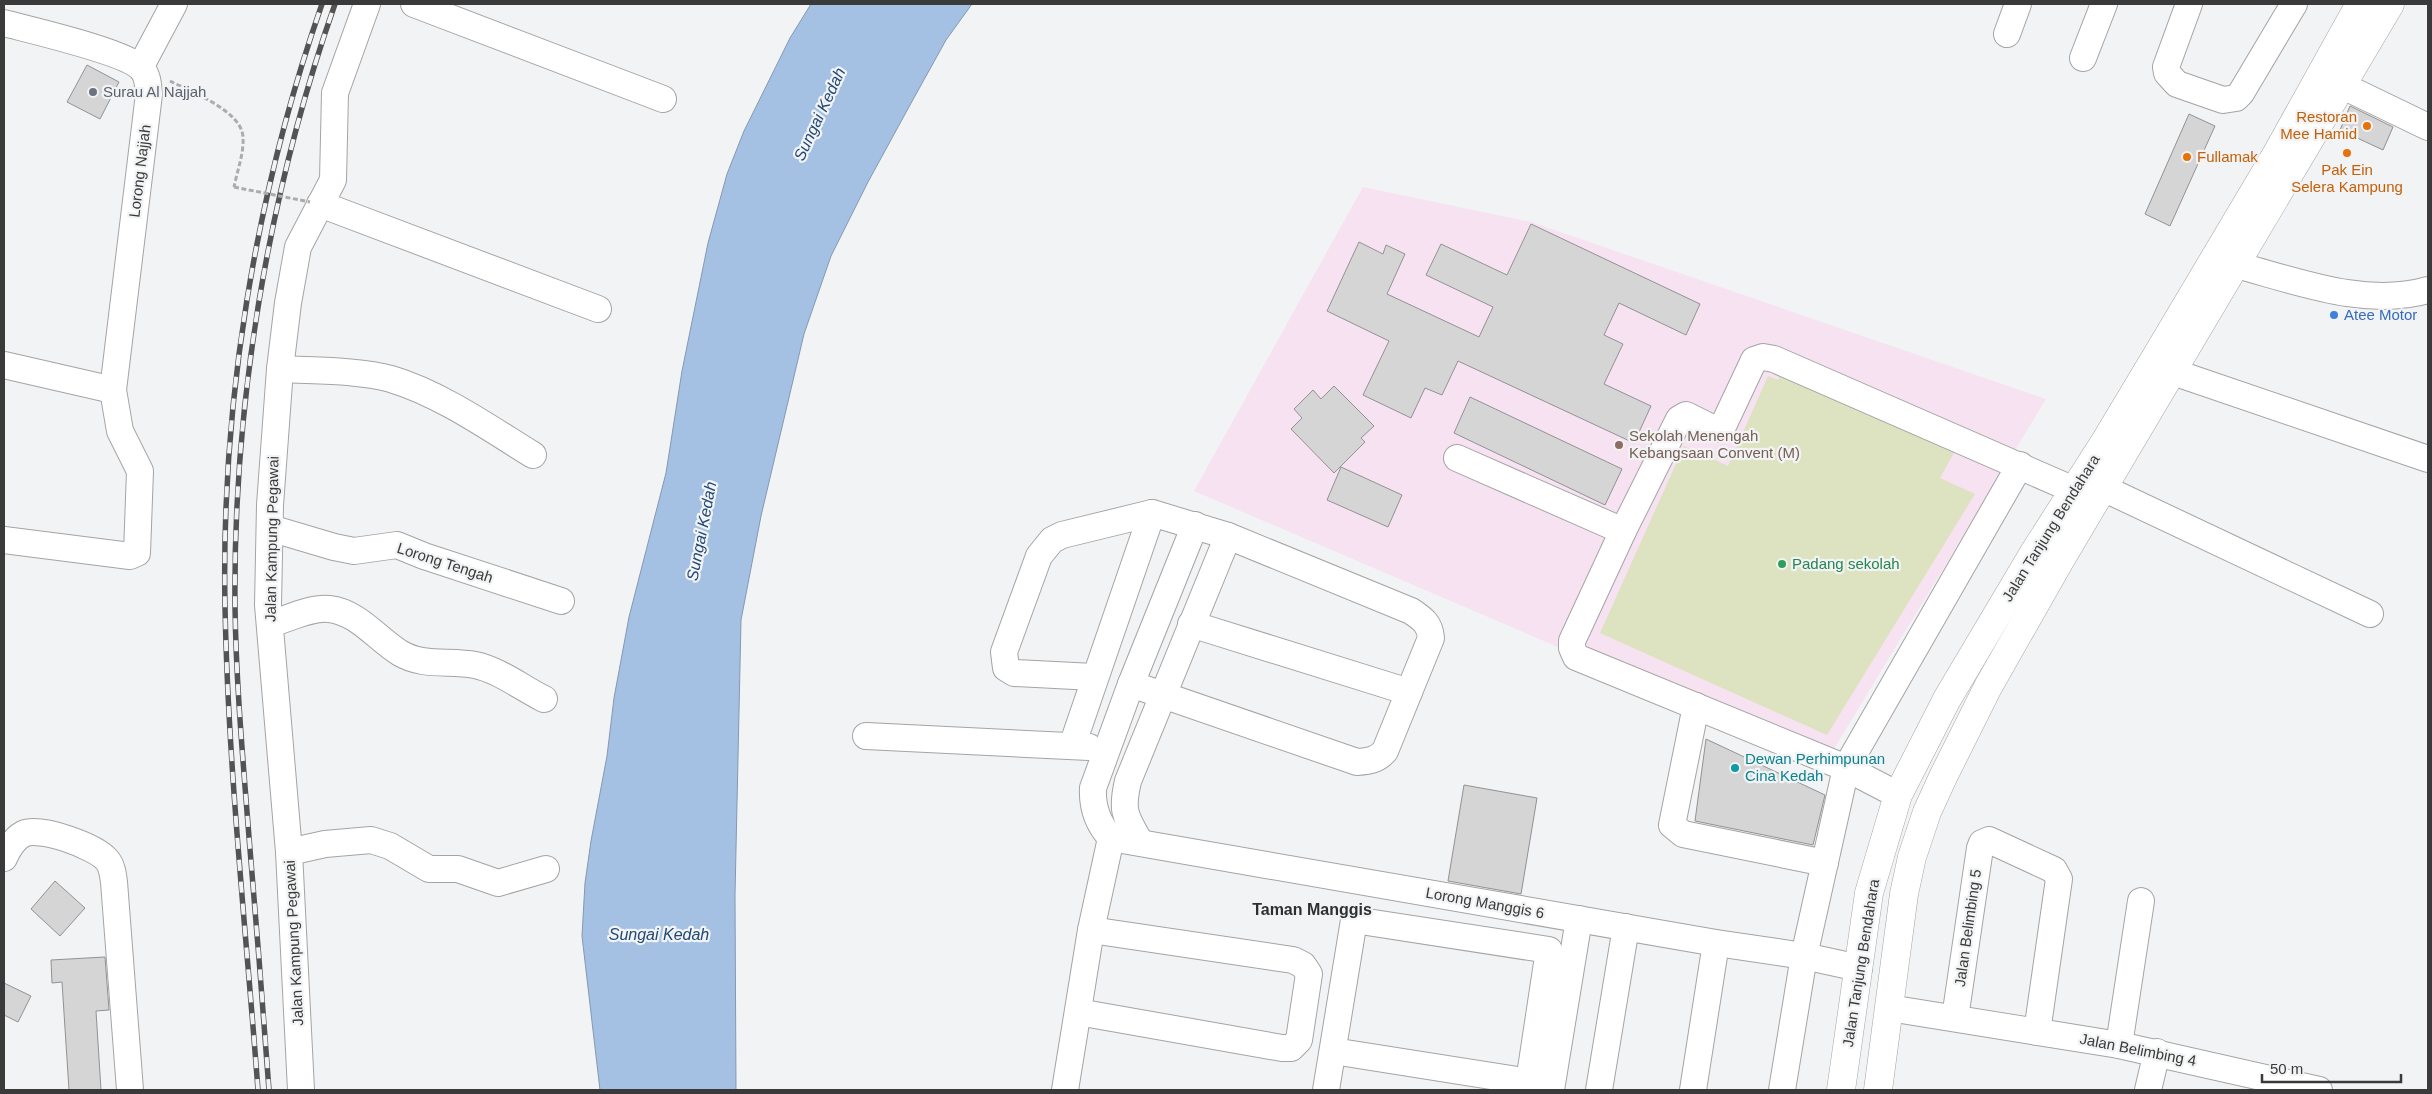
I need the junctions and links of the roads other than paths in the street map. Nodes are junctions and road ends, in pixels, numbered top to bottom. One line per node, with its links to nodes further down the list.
1 (174, 4): 15 (street)
2 (368, 4): 19 (street, Jalan Kampung Pegawai)
3 (414, 4): 17 (street)
4 (2018, 4): 12 (street)
5 (2104, 4): 14 (street)
6 (2189, 4): 7 (street)
7 (2294, 4)
8 (2342, 4): 13 (main road)
9 (2360, 4): 13 (main road, Jalan Tanjung Bendahara)
10 (2383, 6): 16 (main road, Jalan Tanjung Bendahara)
11 (4, 23): 15 (street)
12 (2007, 34)
13 (2337, 44): 32 (main road, Jalan Tanjung Bendahara)
14 (2083, 58)
15 (142, 68): 26 (street, Lorong Najjah)
16 (2343, 86): 18 (street); 20 (main road, Jalan Tanjung Bendahara)
17 (663, 99)
18 (2428, 127)
19 (315, 203): 22 (street); 24 (street, Jalan Kampung Pegawai)
20 (2236, 265): 21 (street); 25 (main road, Jalan Tanjung Bendahara)
21 (2428, 290)
22 (598, 309)
23 (4, 365): 26 (street)
24 (280, 369): 27 (street); 35 (street, Jalan Kampung Pegawai)
25 (2173, 372): 29 (street); 31 (main road, Jalan Tanjung Bendahara)
26 (113, 390): 38 (street, Lorong Najjah)
27 (533, 455)
28 (1456, 458): 36 (street)
29 (2428, 458)
30 (2020, 465): 32 (street); 36 (street); 52 (street)
31 (2103, 488): 40 (street); 67 (main road, Jalan Tanjung Bendahara)
32 (2074, 490): 53 (main road, Jalan Tanjung Bendahara)
33 (1152, 513): 34 (street); 43 (street); 43 (street)
34 (1195, 525): 37 (street); 44 (street)
35 (270, 528): 39 (street, Lorong Tengah); 41 (street, Jalan Kampung Pegawai)
36 (1623, 531): 48 (street)
37 (1228, 536): 42 (street); 45 (street)
38 (4, 540)
39 (561, 601)
40 (2370, 614)
41 (270, 624): 47 (street); 56 (street, Jalan Kampung Pegawai)
42 (1190, 624): 45 (street); 46 (street)
43 (1094, 677): 50 (street)
44 (1131, 684): 46 (street); 51 (street)
45 (1409, 692): 46 (street)
46 (1161, 696): 55 (street)
47 (544, 699)
48 (1696, 706): 52 (street); 58 (street)
49 (866, 736): 50 (street)
50 (1072, 746): 51 (street)
51 (1107, 748): 54 (street)
52 (1846, 768): 53 (street); 58 (street)
53 (1898, 795): 66 (main road, Jalan Tanjung Bendahara)
54 (1111, 838): 55 (street, Lorong Manggis 6); 63 (street)
55 (1140, 842): 61 (street, Lorong Manggis 6)
56 (289, 852): 59 (street); 76 (street, Jalan Kampung Pegawai)
57 (4, 858): 75 (street)
58 (1825, 863): 65 (street)
59 (546, 869)
60 (2141, 901): 71 (street)
61 (1579, 919): 62 (street, Lorong Manggis 6); 74 (street)
62 (1626, 927): 64 (street, Lorong Manggis 6); 79 (street)
63 (1092, 930): 68 (street); 68 (street)
64 (1716, 943): 65 (street, Lorong Manggis 6); 80 (street)
65 (1804, 956): 66 (street, Lorong Manggis 6); 81 (street)
66 (1859, 968): 82 (main road, Jalan Tanjung Bendahara)
67 (1888, 1008): 69 (street, Jalan Belimbing 4); 83 (main road, Jalan Tanjung Bendahara)
68 (1078, 1012): 77 (street)
69 (1955, 1018): 70 (street, Jalan Belimbing 4); 70 (street, Jalan Belimbing 5)
70 (2037, 1032): 71 (street, Jalan Belimbing 4)
71 (2119, 1044): 73 (street, Jalan Belimbing 4)
72 (1332, 1051): 74 (street); 74 (street); 78 (street)
73 (2157, 1052): 84 (street); 85 (street, Jalan Belimbing 4)
74 (1536, 1087)
75 (130, 1090)
76 (301, 1090)
77 (1065, 1090)
78 (1326, 1090)
79 (1599, 1090)
80 (1692, 1090)
81 (1782, 1090)
82 (1842, 1090)
83 (1878, 1090)
84 (2148, 1090)
85 (2320, 1090)

